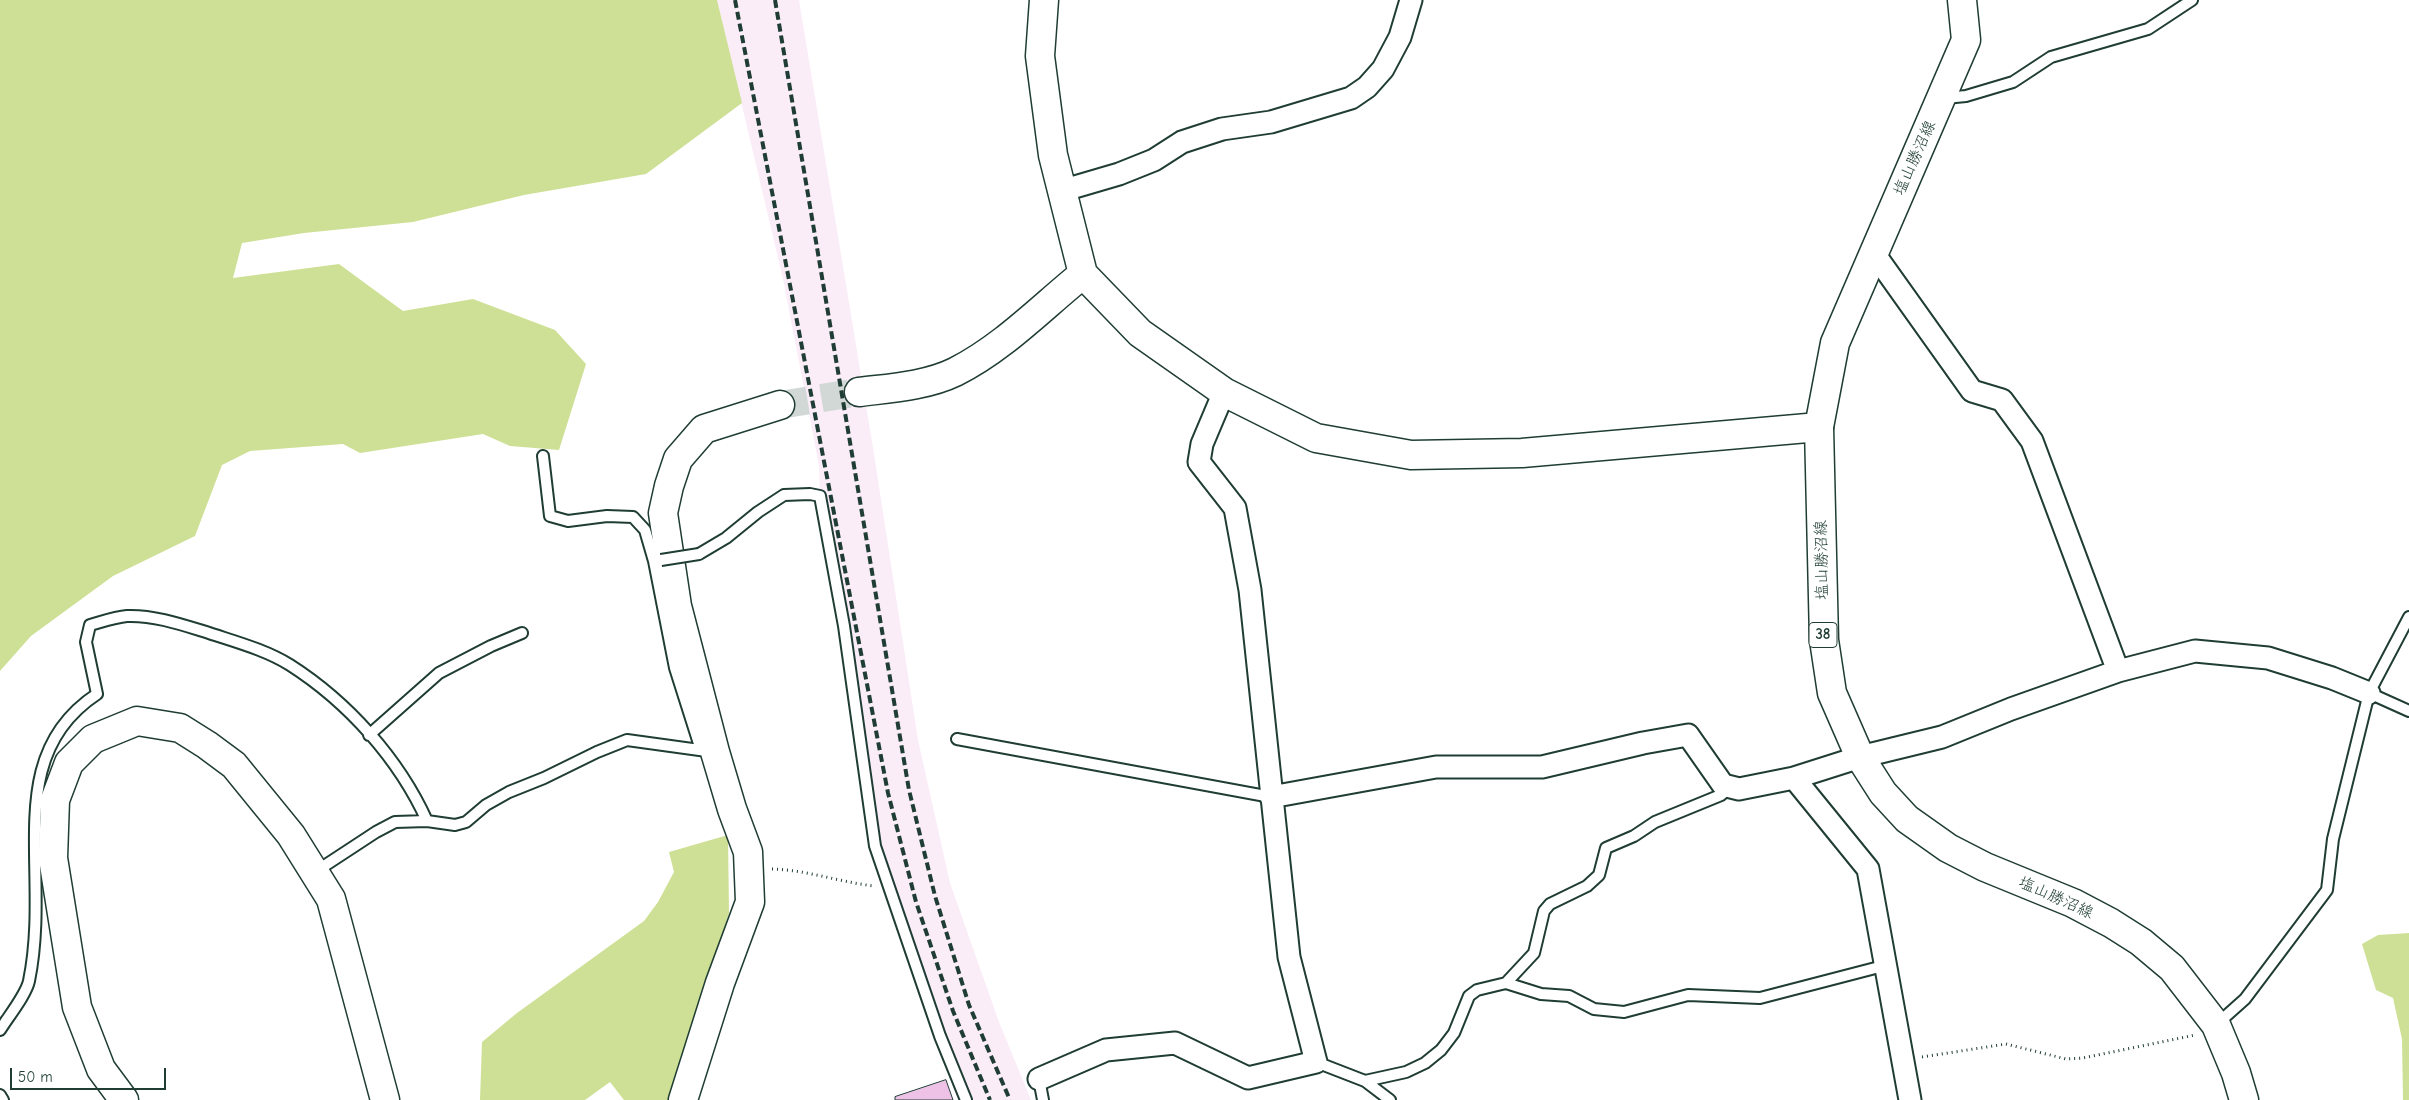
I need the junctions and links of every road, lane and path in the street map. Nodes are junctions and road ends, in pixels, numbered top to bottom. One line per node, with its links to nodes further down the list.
1 (1044, 0): 6 (street)
2 (1411, 0): 6 (street)
3 (1962, 0): 5 (street, 塩山勝沼線 / 38)
4 (2192, 0): 5 (lane)
5 (1942, 99): 7 (street, 塩山勝沼線 / 38)
6 (1061, 190): 8 (street)
7 (1873, 252): 12 (street, 塩山勝沼線 / 38); 17 (street)
8 (1082, 274): 9 (street); 10 (street)
9 (859, 392)
10 (1224, 392): 12 (street); 27 (street)
11 (780, 405): 23 (street)
12 (1819, 427): 24 (street, 塩山勝沼線 / 38)
13 (543, 456): 14 (lane)
14 (658, 561): 23 (lane); 32 (lane, bridge)
15 (2409, 617): 18 (lane)
16 (522, 632): 21 (lane)
17 (2118, 671): 18 (street); 24 (street)
18 (2369, 693): 19 (lane); 35 (lane)
19 (2409, 711)
20 (57, 716): 21 (lane)
21 (369, 735): 28 (lane)
22 (956, 739): 27 (lane)
23 (708, 751): 28 (lane); 29 (street)
24 (1860, 757): 25 (street); 35 (street, 塩山勝沼線 / 38)
25 (1794, 778): 26 (street); 33 (street)
26 (1730, 787): 27 (street); 34 (lane)
27 (1271, 797): 38 (street)
28 (427, 821): 30 (lane)
29 (749, 867): 32 (path); 45 (street)
30 (314, 872): 43 (street); 44 (street)
31 (24, 881): 36 (lane)
32 (889, 888): 46 (lane)
33 (1887, 965): 34 (lane); 37 (street)
34 (1506, 983): 40 (lane)
35 (2216, 1025): 37 (path); 50 (street, 塩山勝沼線 / 38)
36 (0, 1030)
37 (1904, 1060): 49 (street)
38 (1316, 1062): 39 (street); 40 (lane)
39 (1039, 1079): 47 (lane)
40 (1365, 1081): 48 (lane)
41 (0, 1095): 42 (lane)
42 (3, 1100)
43 (124, 1100)
44 (385, 1100)
45 (682, 1100)
46 (966, 1100)
47 (1043, 1100)
48 (1390, 1100)
49 (1910, 1100)
50 (2244, 1100)

